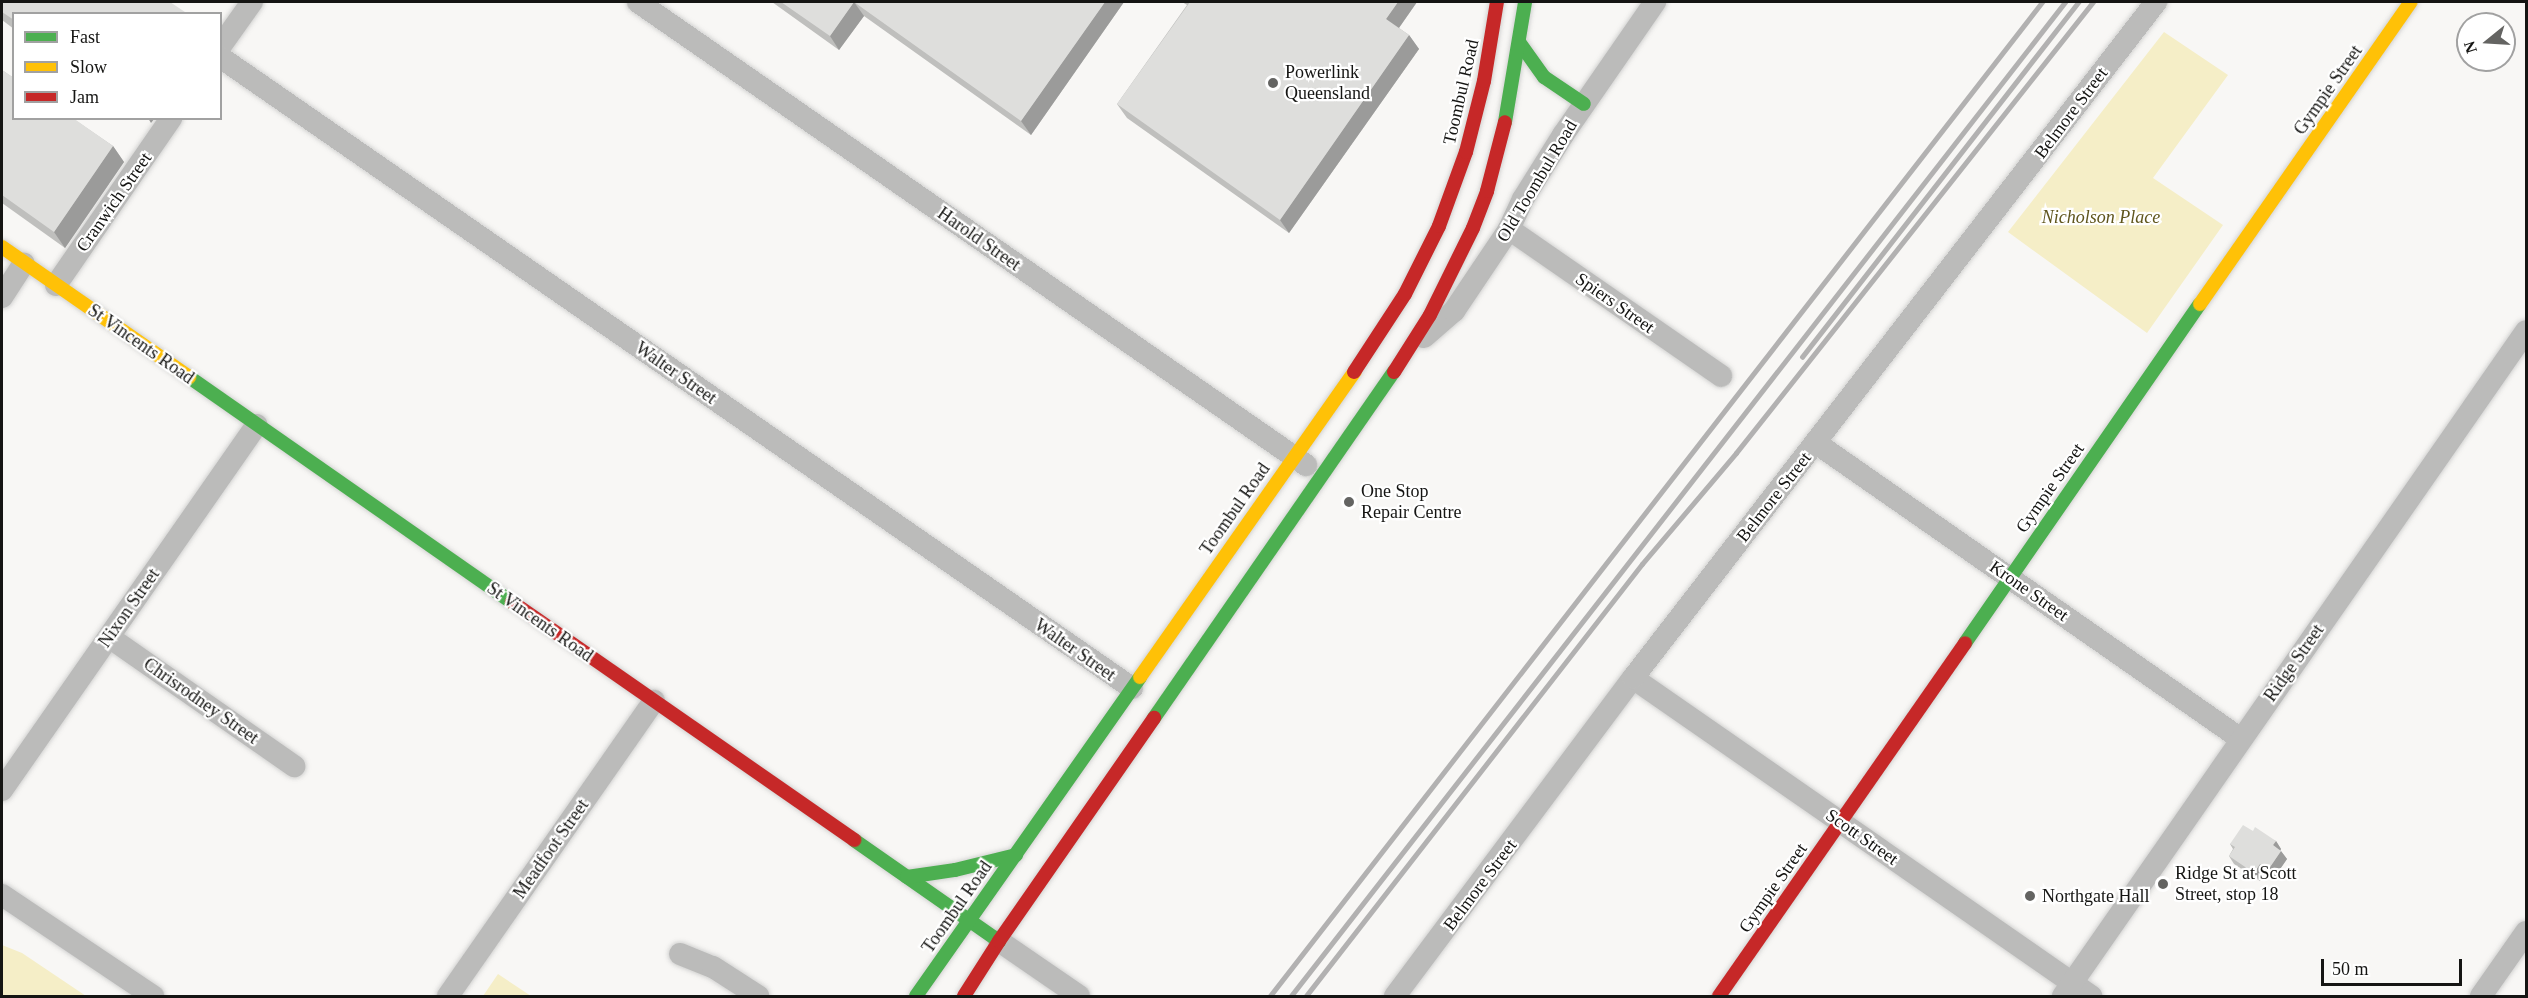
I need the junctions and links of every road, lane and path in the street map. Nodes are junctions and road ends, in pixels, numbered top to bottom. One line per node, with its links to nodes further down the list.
1 (252, 2): 9 (street)
2 (638, 2): 23 (street, Harold Street)
3 (1497, 2): 23 (main road, Toombul Road)
4 (1525, 2): 8 (main road)
5 (1654, 2): 11 (street, Old Toombul Road)
6 (2156, 2): 22 (street, Belmore Street)
7 (2411, 2): 25 (main road, Gympie Street)
8 (1519, 42): 11 (main road); 19 (main road)
9 (222, 44)
10 (222, 58): 28 (street, Walter Street)
11 (1584, 104): 13 (street, Old Toombul Road)
12 (170, 120): 16 (street, Cranwich Street)
13 (1509, 229): 19 (street, Old Toombul Road); 20 (street, Spiers Street)
14 (2, 247): 15 (main road, St Vincents Road)
15 (24, 263): 16 (main road, St Vincents Road); 17 (street)
16 (57, 285): 21 (main road, St Vincents Road)
17 (2, 297)
18 (2526, 331): 30 (street, Ridge Street)
19 (1409, 350): 24 (main road)
20 (1720, 376)
21 (257, 425): 26 (street, Nixon Street); 29 (main road, St Vincents Road)
22 (1816, 443): 25 (street, Krone Street); 27 (street, Belmore Street)
23 (1293, 457): 24 (street, Harold Street); 28 (main road, Toombul Road)
24 (1322, 476): 39 (main road)
25 (2010, 577): 30 (street, Krone Street); 33 (main road, Gympie Street)
26 (109, 637): 31 (street, Chrisrodney Street); 32 (street, Nixon Street)
27 (1633, 678): 33 (street, Scott Street); 48 (street, Belmore Street)
28 (1132, 688): 34 (main road, Toombul Road)
29 (654, 701): 35 (main road, St Vincents Road); 43 (street, Meadfoot Street)
30 (2241, 740): 41 (street, Ridge Street)
31 (294, 766)
32 (2, 790)
33 (1841, 822): 41 (street, Scott Street); 49 (main road, Gympie Street)
34 (1016, 855): 35 (main road); 37 (main road, Toombul Road)
35 (907, 877): 37 (main road, St Vincents Road)
36 (2, 895): 42 (street)
37 (970, 920): 39 (main road, St Vincents Road); 45 (main road, Toombul Road)
38 (2526, 932): 51 (street)
39 (999, 941): 46 (main road); 47 (street, St Vincents Road)
40 (680, 954): 44 (street)
41 (2067, 990): 50 (street, Scott Street)
42 (153, 996)
43 (448, 996)
44 (758, 996)
45 (916, 996)
46 (964, 996)
47 (1079, 996)
48 (1395, 996)
49 (1719, 996)
50 (2091, 996)
51 (2481, 996)

